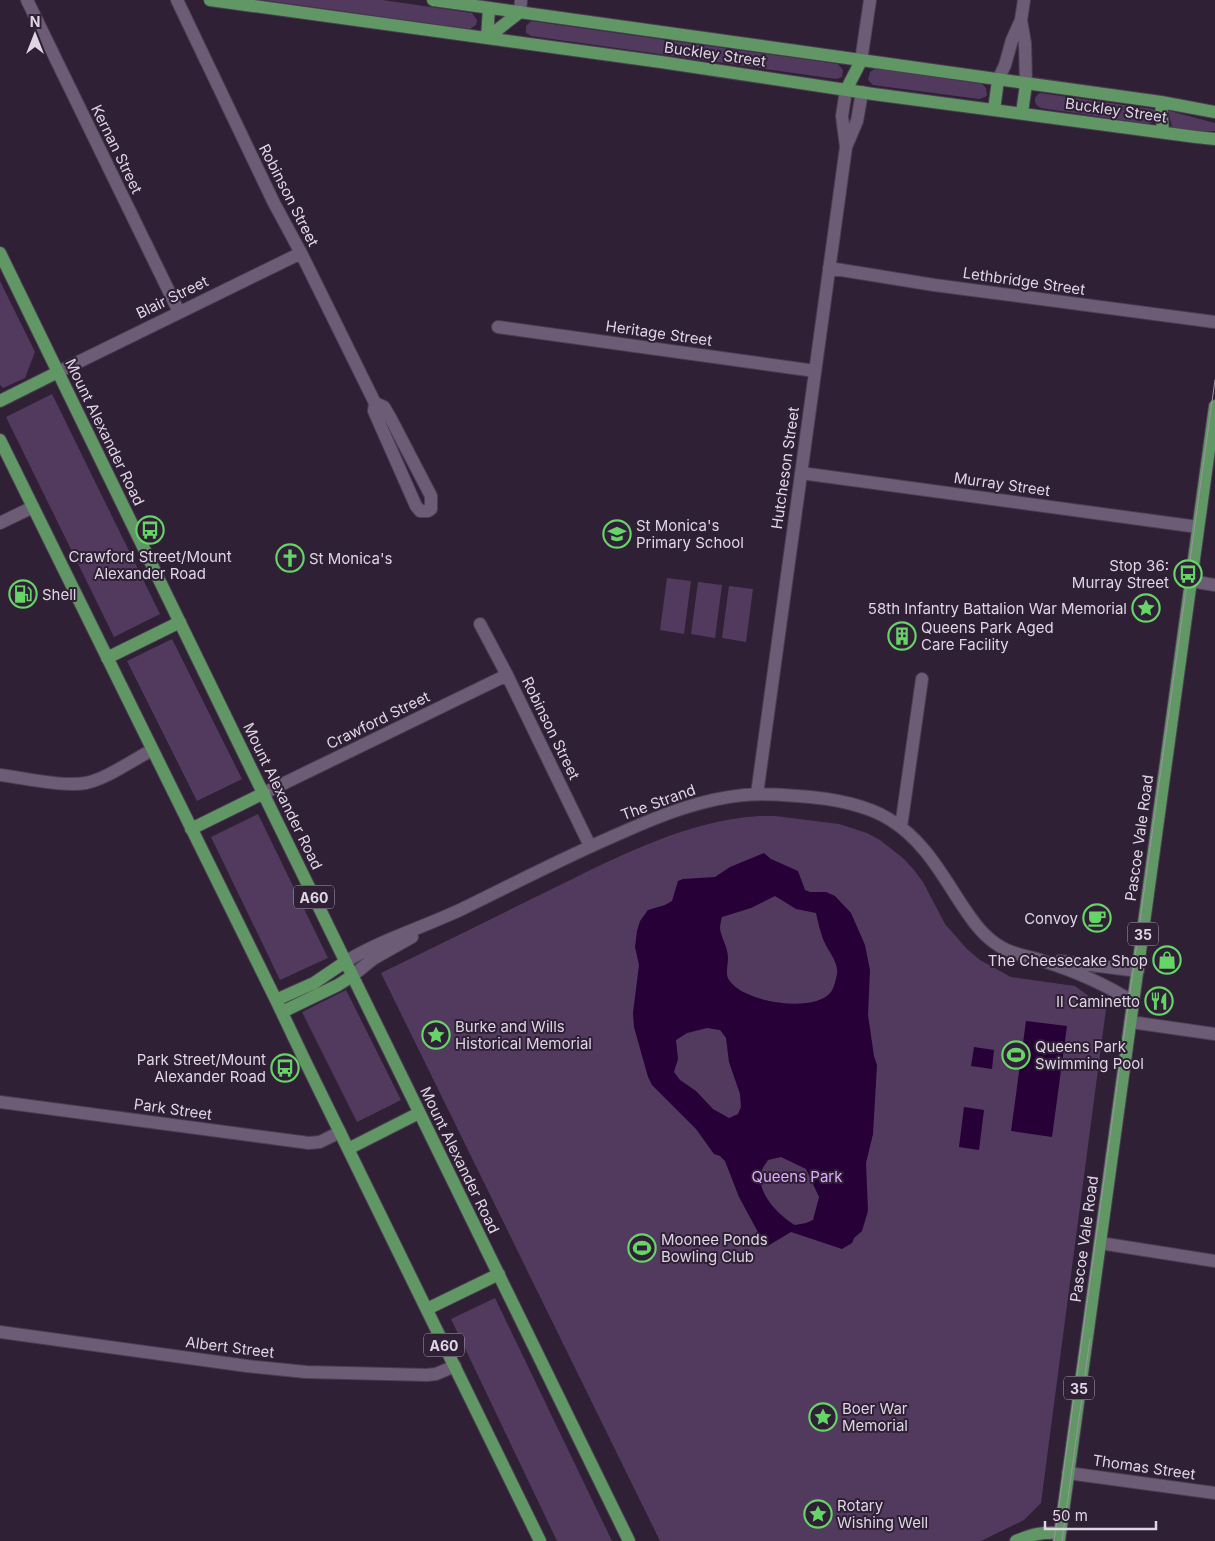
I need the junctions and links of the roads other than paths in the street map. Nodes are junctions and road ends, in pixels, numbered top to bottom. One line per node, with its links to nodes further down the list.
1 (27, 0): 26 (street, Kernan Street)
2 (177, 0): 24 (street, Robinson Street)
3 (433, 0): 7 (main road, Buckley Street)
4 (870, 0): 11 (street)
5 (1024, 0): 9 (street)
6 (219, 1): 10 (main road, Buckley Street)
7 (489, 4): 8 (main road, Buckley Street); 10 (main road)
8 (521, 6): 10 (main road); 11 (main road, Buckley Street)
9 (1021, 20): 12 (street); 13 (street)
10 (487, 38): 14 (main road, Buckley Street)
11 (861, 61): 12 (main road, Buckley Street); 14 (main road); 15 (main road)
12 (998, 80): 13 (main road, Buckley Street); 17 (main road)
13 (1026, 84): 16 (main road, Buckley Street); 19 (main road)
14 (846, 90): 15 (main road, Buckley Street); 22 (street, Hutcheson Street)
15 (862, 92): 17 (main road, Buckley Street); 22 (street, Hutcheson Street)
16 (1161, 102): 18 (main road, Buckley Street); 20 (main road)
17 (994, 110): 19 (main road, Buckley Street)
18 (1215, 112)
19 (1022, 113): 20 (main road, Buckley Street)
20 (1164, 132): 21 (main road, Buckley Street)
21 (1215, 138)
22 (846, 147): 25 (street, Hutcheson Street)
23 (0, 253): 30 (main road, Mount Alexander Road / A60)
24 (301, 253): 26 (street, Blair Street); 32 (street, Robinson Street)
25 (829, 268): 27 (street, Lethbridge Street); 29 (street, Hutcheson Street)
26 (179, 312): 30 (street, Blair Street)
27 (1215, 322)
28 (498, 327): 29 (street, Heritage Street)
29 (815, 371): 35 (street, Hutcheson Street)
30 (58, 372): 31 (main road); 41 (main road, Mount Alexander Road / A60)
31 (0, 401)
32 (375, 403): 32 (street, Robinson Street)
33 (1215, 406): 38 (main road, Pascoe Vale Road / 35)
34 (0, 440): 36 (main road, A60)
35 (801, 473): 38 (street, Murray Street); 49 (street, Hutcheson Street)
36 (33, 507): 37 (street); 43 (main road, A60)
37 (0, 523)
38 (1198, 527): 39 (main road, Pascoe Vale Road / 35)
39 (1191, 581): 40 (street); 56 (main road, Pascoe Vale Road / 35)
40 (1215, 585)
41 (180, 622): 43 (main road); 48 (main road, Mount Alexander Road / A60)
42 (480, 624): 44 (street, Robinson Street)
43 (107, 658): 46 (main road, A60)
44 (507, 675): 48 (street, Crawford Street); 52 (street, Robinson Street)
45 (922, 679): 50 (street)
46 (152, 750): 47 (street); 51 (main road, A60)
47 (0, 775)
48 (264, 793): 51 (main road); 55 (main road, Mount Alexander Road / A60)
49 (757, 794): 50 (street, The Strand); 52 (street, The Strand)
50 (901, 827): 54 (street, The Strand)
51 (191, 829): 58 (main road, A60)
52 (590, 846): 53 (street, The Strand)
53 (439, 920): 55 (street, The Strand); 57 (street, The Strand)
54 (1040, 960): 56 (street, The Strand); 59 (street, The Strand)
55 (345, 962): 57 (main road, Mount Alexander Road / A60); 58 (main road)
56 (1138, 970): 59 (main road, Pascoe Vale Road / 35)
57 (352, 976): 60 (main road); 64 (main road, Mount Alexander Road / A60)
58 (276, 1000): 60 (main road, A60)
59 (1133, 1002): 61 (main road, Pascoe Vale Road / 35)
60 (282, 1012): 65 (main road, A60)
61 (1131, 1022): 62 (street); 67 (main road, Pascoe Vale Road / 35)
62 (1215, 1034)
63 (0, 1102): 65 (street, Park Street)
64 (419, 1113): 66 (main road); 69 (main road, Mount Alexander Road / A60)
65 (340, 1132): 66 (main road, A60)
66 (348, 1149): 70 (main road, A60)
67 (1100, 1243): 68 (street); 73 (main road, Pascoe Vale Road / 35)
68 (1215, 1261)
69 (499, 1274): 70 (main road); 77 (main road, Mount Alexander Road / A60)
70 (427, 1309): 72 (main road, A60)
71 (0, 1332): 72 (street, Albert Street)
72 (455, 1366): 76 (main road, A60)
73 (1068, 1473): 74 (street, Thomas Street); 75 (main road, Pascoe Vale Road / 35)
74 (1215, 1494)
75 (1059, 1537): 78 (main road, 35)
76 (540, 1541)
77 (630, 1541)
78 (1016, 1541)

